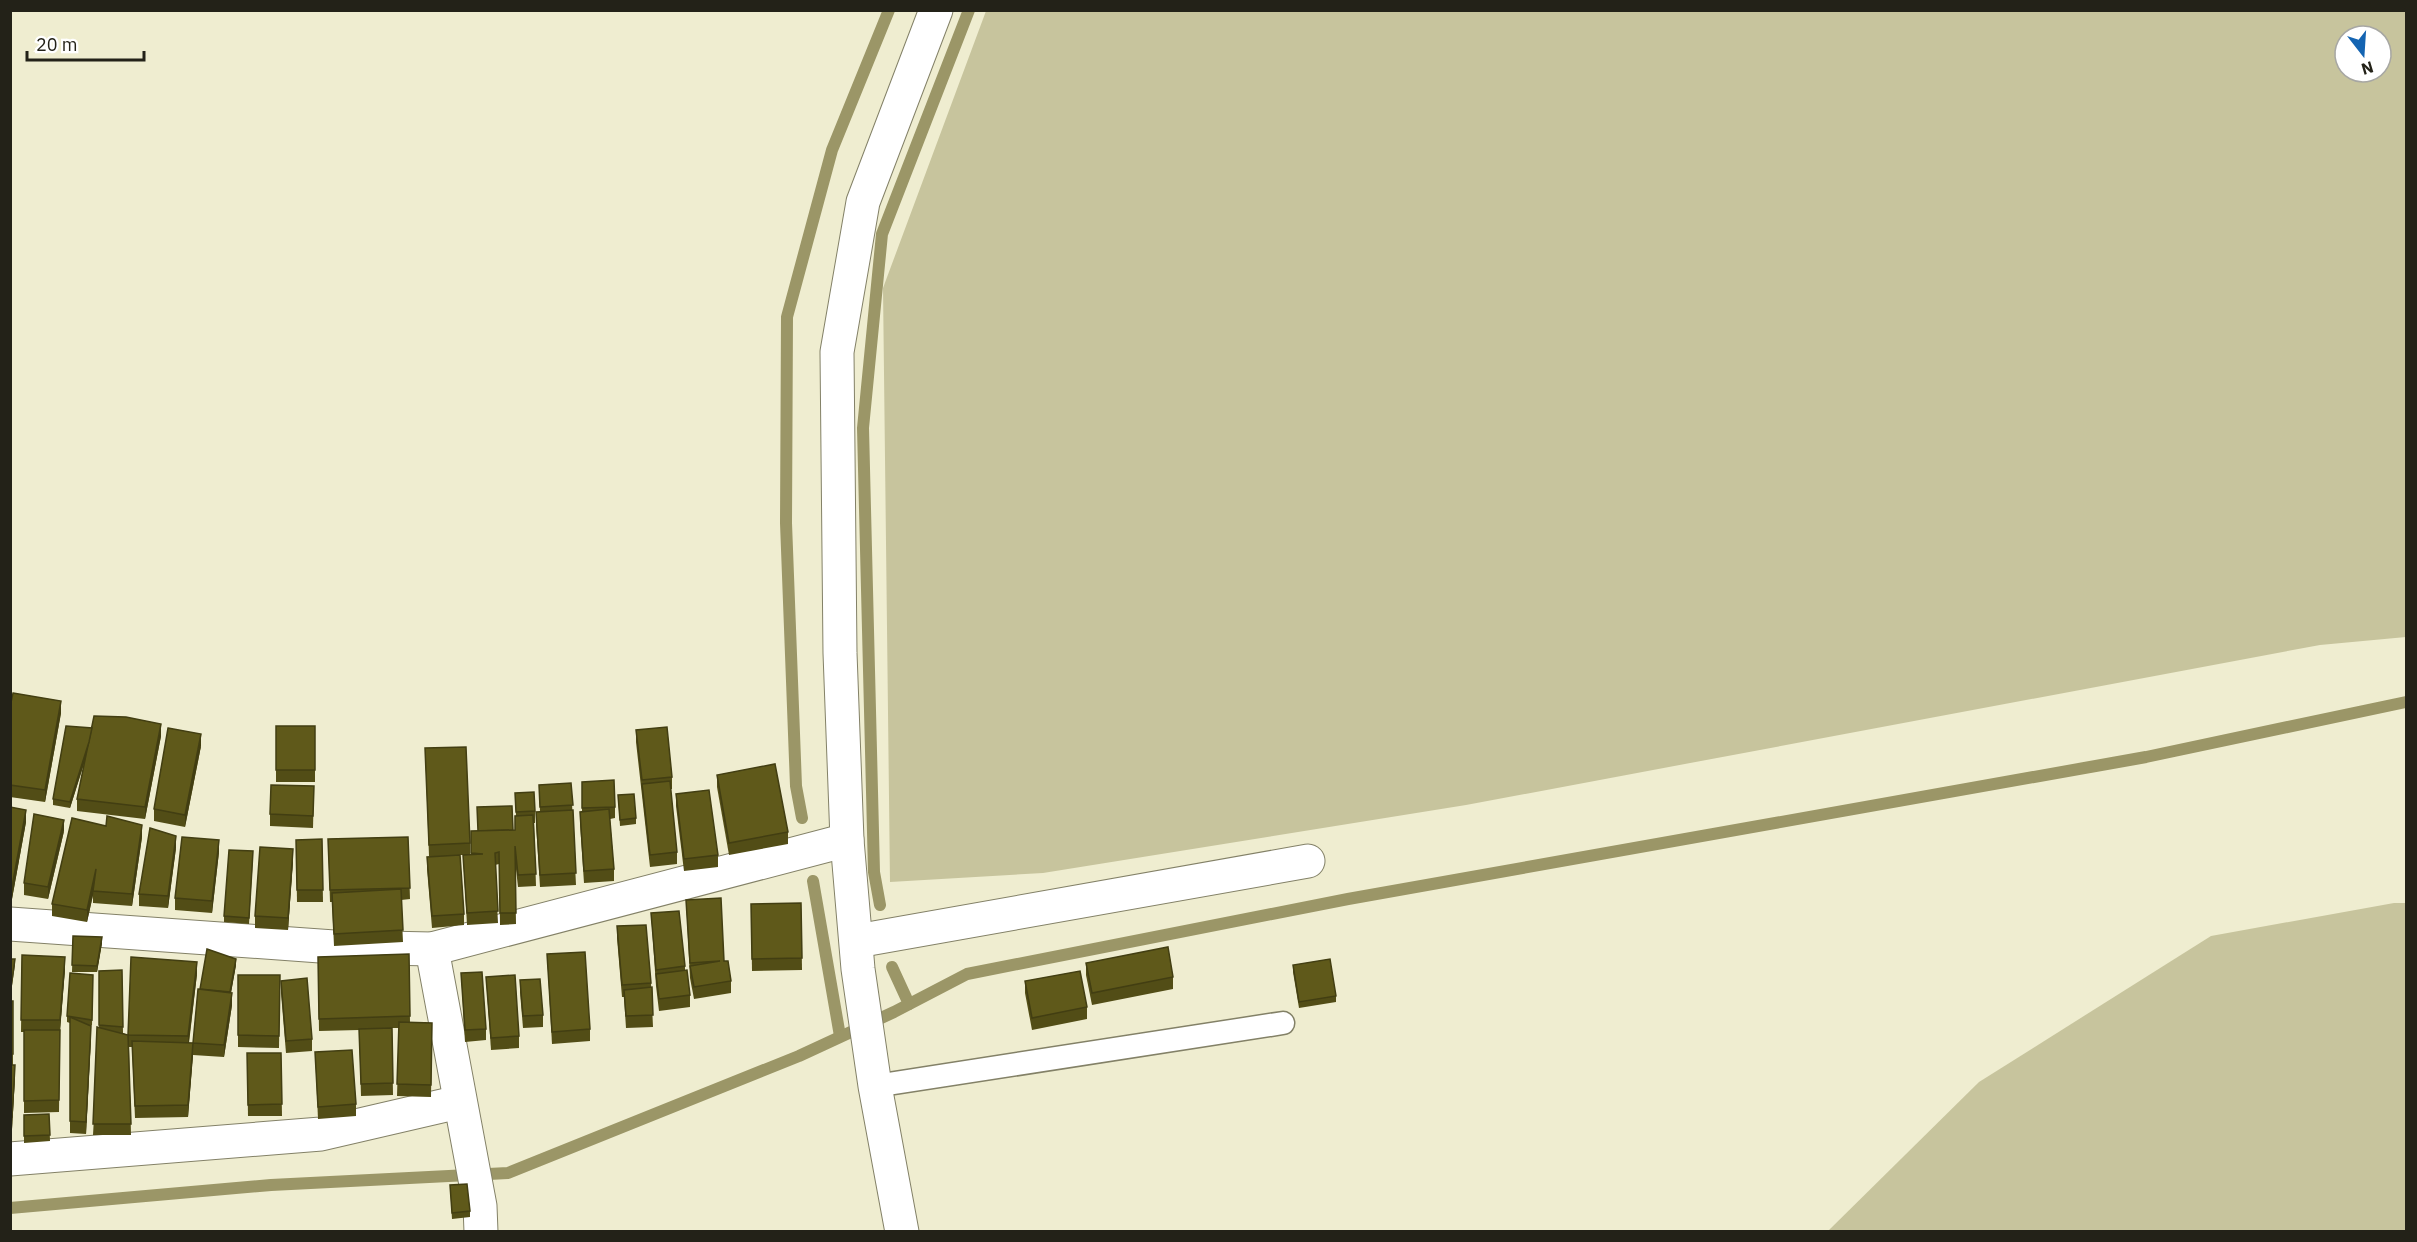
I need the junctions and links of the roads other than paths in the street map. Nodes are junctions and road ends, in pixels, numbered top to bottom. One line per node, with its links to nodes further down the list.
1 (936, 10): 2 (street)
2 (847, 840): 5 (street); 6 (street)
3 (1308, 861): 6 (street)
4 (10, 924): 5 (street)
5 (432, 949): 9 (street)
6 (857, 955): 8 (street)
7 (1283, 1023): 8 (lane)
8 (875, 1086): 12 (street)
9 (459, 1102): 10 (street); 11 (street)
10 (10, 1159)
11 (480, 1219)
12 (902, 1232)

